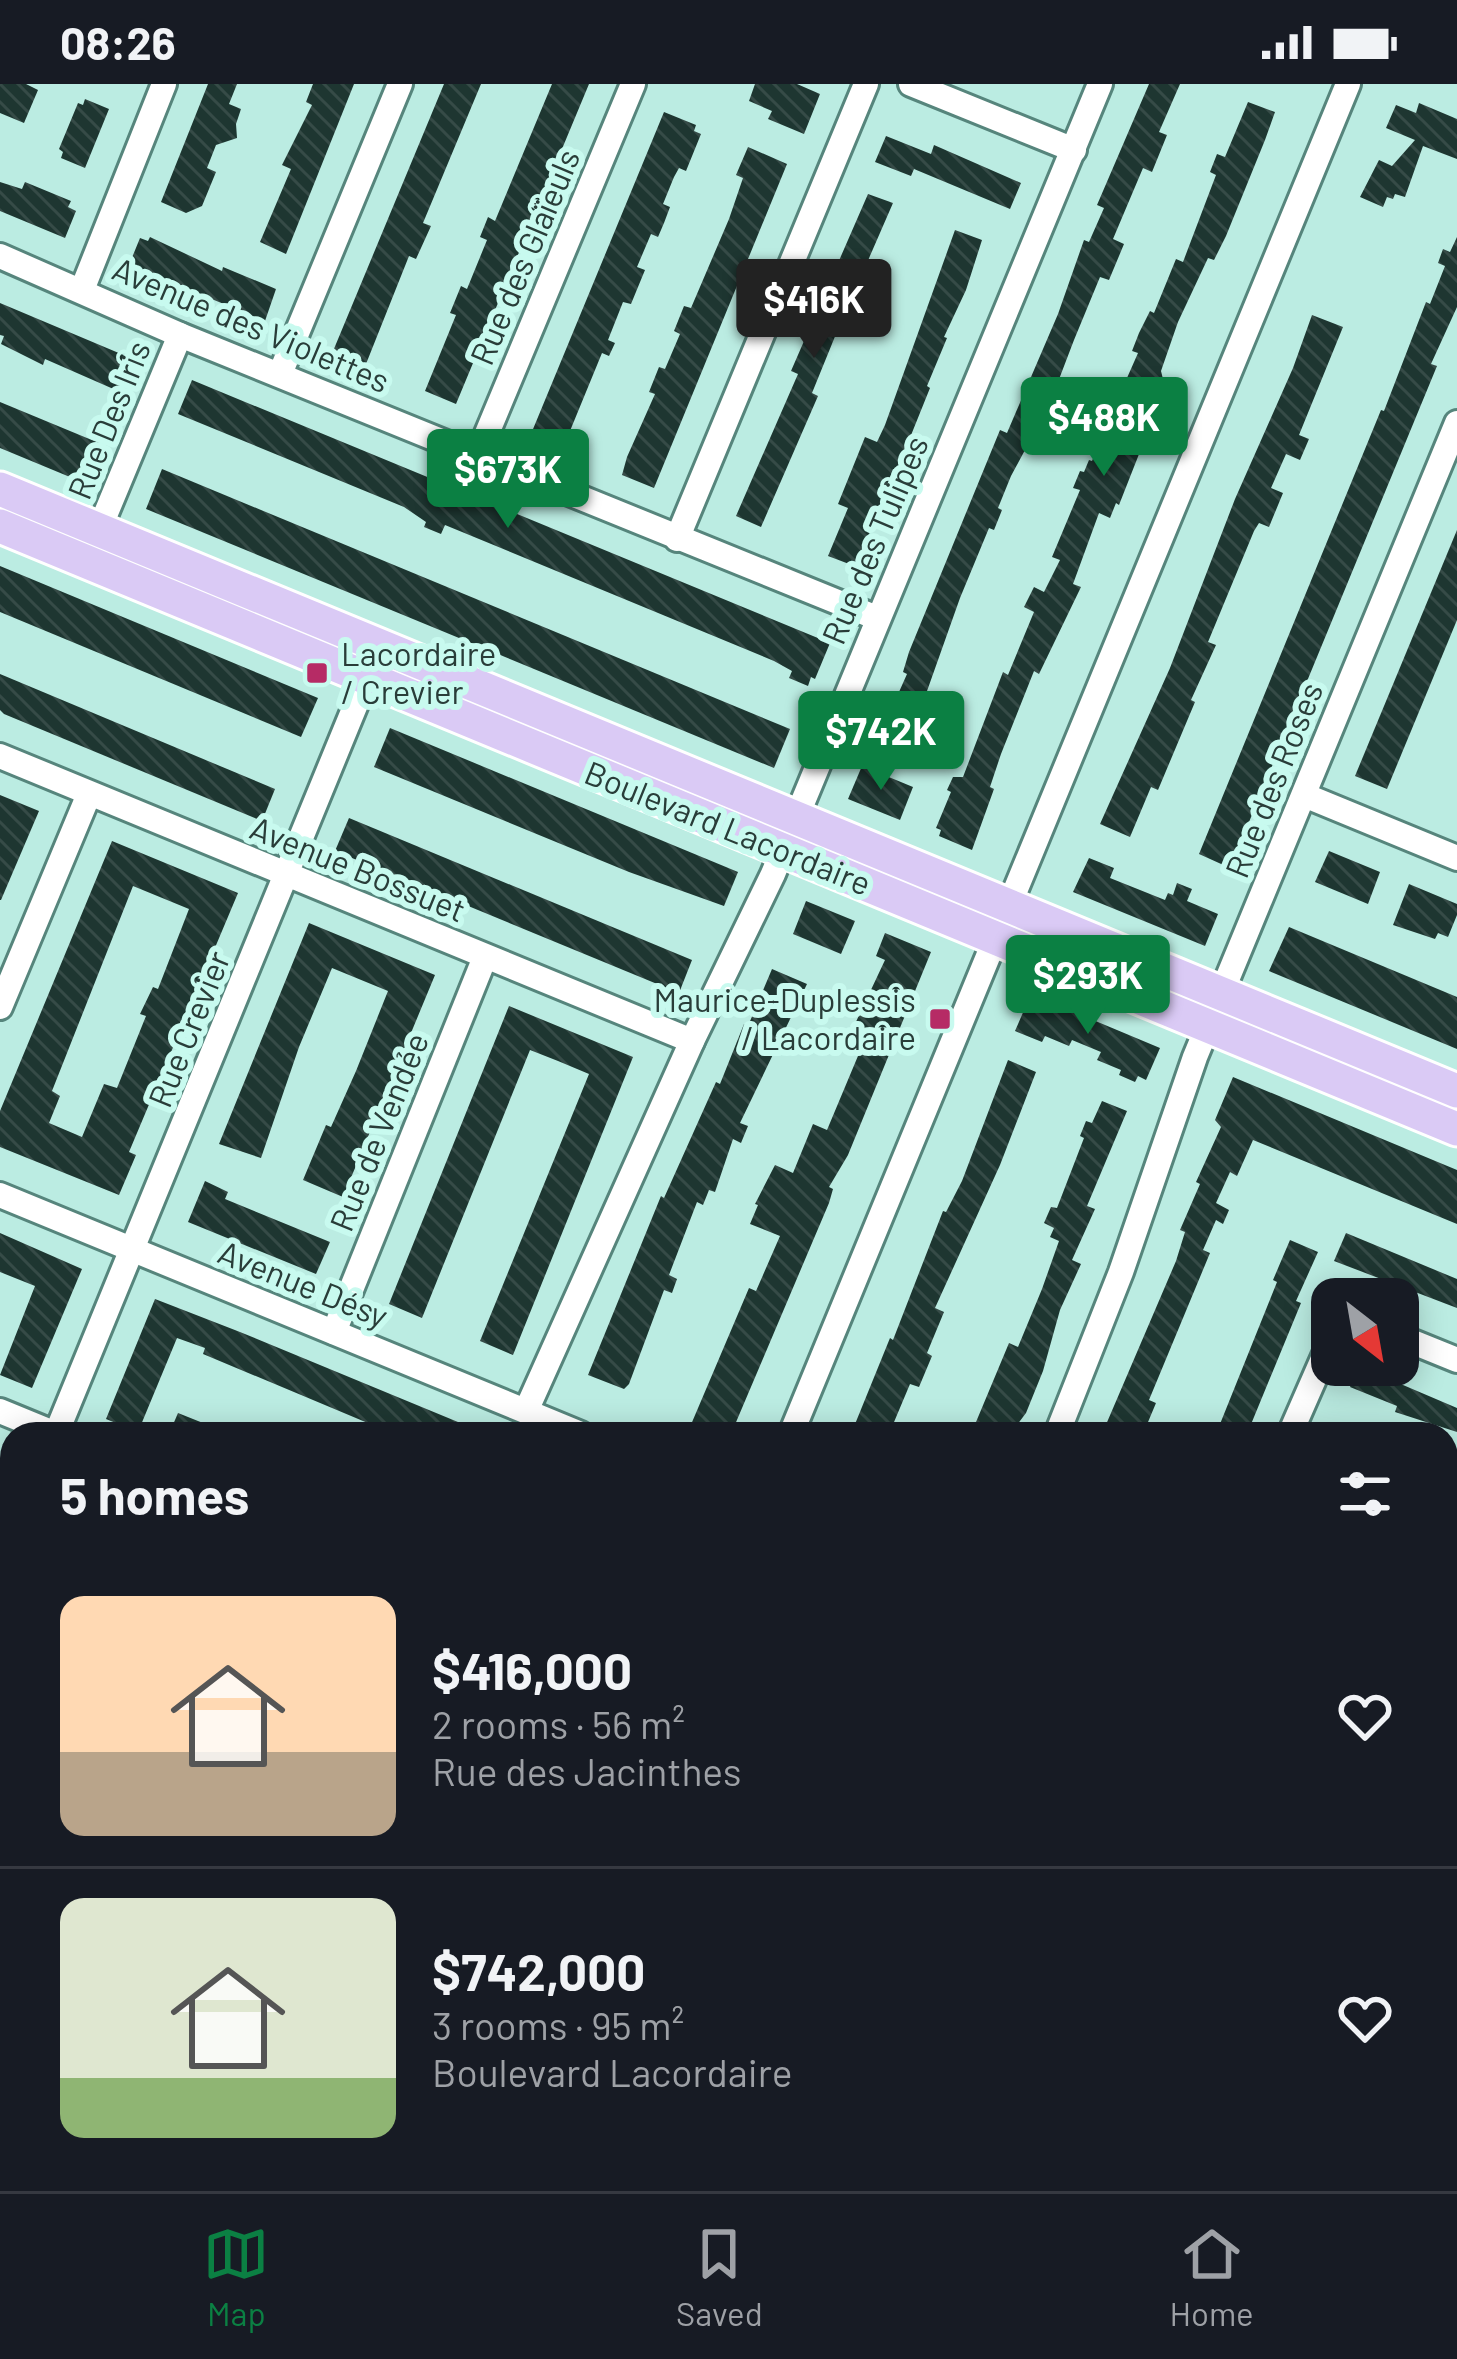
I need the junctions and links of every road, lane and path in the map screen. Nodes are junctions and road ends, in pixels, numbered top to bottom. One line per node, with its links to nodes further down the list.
1 (134, 84): 8 (street)
2 (400, 84): 13 (street)
3 (633, 84): 15 (street, Rue des Glaïeuls)
4 (866, 84): 19 (street)
5 (910, 84): 9 (street)
6 (1100, 84): 9 (street, Rue des Tulipes)
7 (1348, 84): 30 (street)
8 (162, 90): 11 (street)
9 (1074, 150): 20 (street, Rue des Tulipes)
10 (0, 256): 11 (street, Avenue des Violettes)
11 (82, 290): 12 (street, Avenue des Violettes)
12 (179, 334): 13 (street, Avenue des Violettes); 18 (street, Rue Des Iris)
13 (280, 374): 15 (street, Avenue des Violettes)
14 (1457, 424): 25 (street, Rue des Roses)
15 (478, 455): 19 (street, Avenue des Violettes)
16 (0, 489): 18 (main road, Boulevard Lacordaire)
17 (0, 526): 22 (main road, Boulevard Lacordaire)
18 (99, 530): 21 (main road, Boulevard Lacordaire)
19 (677, 539): 20 (street, Avenue des Violettes)
20 (877, 618): 26 (street, Rue des Tulipes)
21 (379, 647): 22 (street, Rue Crevier); 26 (main road, Boulevard Lacordaire)
22 (367, 679): 27 (main road, Boulevard Lacordaire); 29 (street, Rue Crevier)
23 (0, 756): 24 (street, Avenue Bossuet)
24 (89, 794): 29 (street, Avenue Bossuet); 34 (street)
25 (1304, 795): 28 (street); 33 (street, Rue des Roses)
26 (796, 819): 27 (street, Rue des Tulipes); 30 (main road, Boulevard Lacordaire)
27 (782, 850): 31 (main road, Boulevard Lacordaire); 36 (street, Rue des Tulipes)
28 (1457, 858)
29 (287, 876): 32 (street, Avenue Bossuet); 40 (street, Rue Crevier)
30 (1009, 908): 31 (street); 33 (main road, Boulevard Lacordaire)
31 (996, 939): 35 (main road, Boulevard Lacordaire); 48 (street)
32 (485, 957): 36 (street, Avenue Bossuet); 41 (street, Rue de Vendée)
33 (1222, 994): 35 (street, Rue des Roses); 37 (main road, Boulevard Lacordaire)
34 (0, 1007)
35 (1208, 1027): 38 (main road, Boulevard Lacordaire); 49 (street, Rue des Roses)
36 (692, 1041): 45 (street, Rue des Tulipes)
37 (1457, 1091)
38 (1457, 1129)
39 (0, 1195): 40 (street, Avenue Désy)
40 (134, 1251): 41 (street, Avenue Désy); 46 (street, Rue Crevier)
41 (334, 1332): 45 (street, Avenue Désy)
42 (1419, 1345): 43 (street)
43 (1457, 1360)
44 (1311, 1386): 50 (street)
45 (526, 1412): 47 (street, Avenue Désy)
46 (61, 1422)
47 (551, 1422)
48 (795, 1422)
49 (1062, 1422)
50 (1295, 1422)

